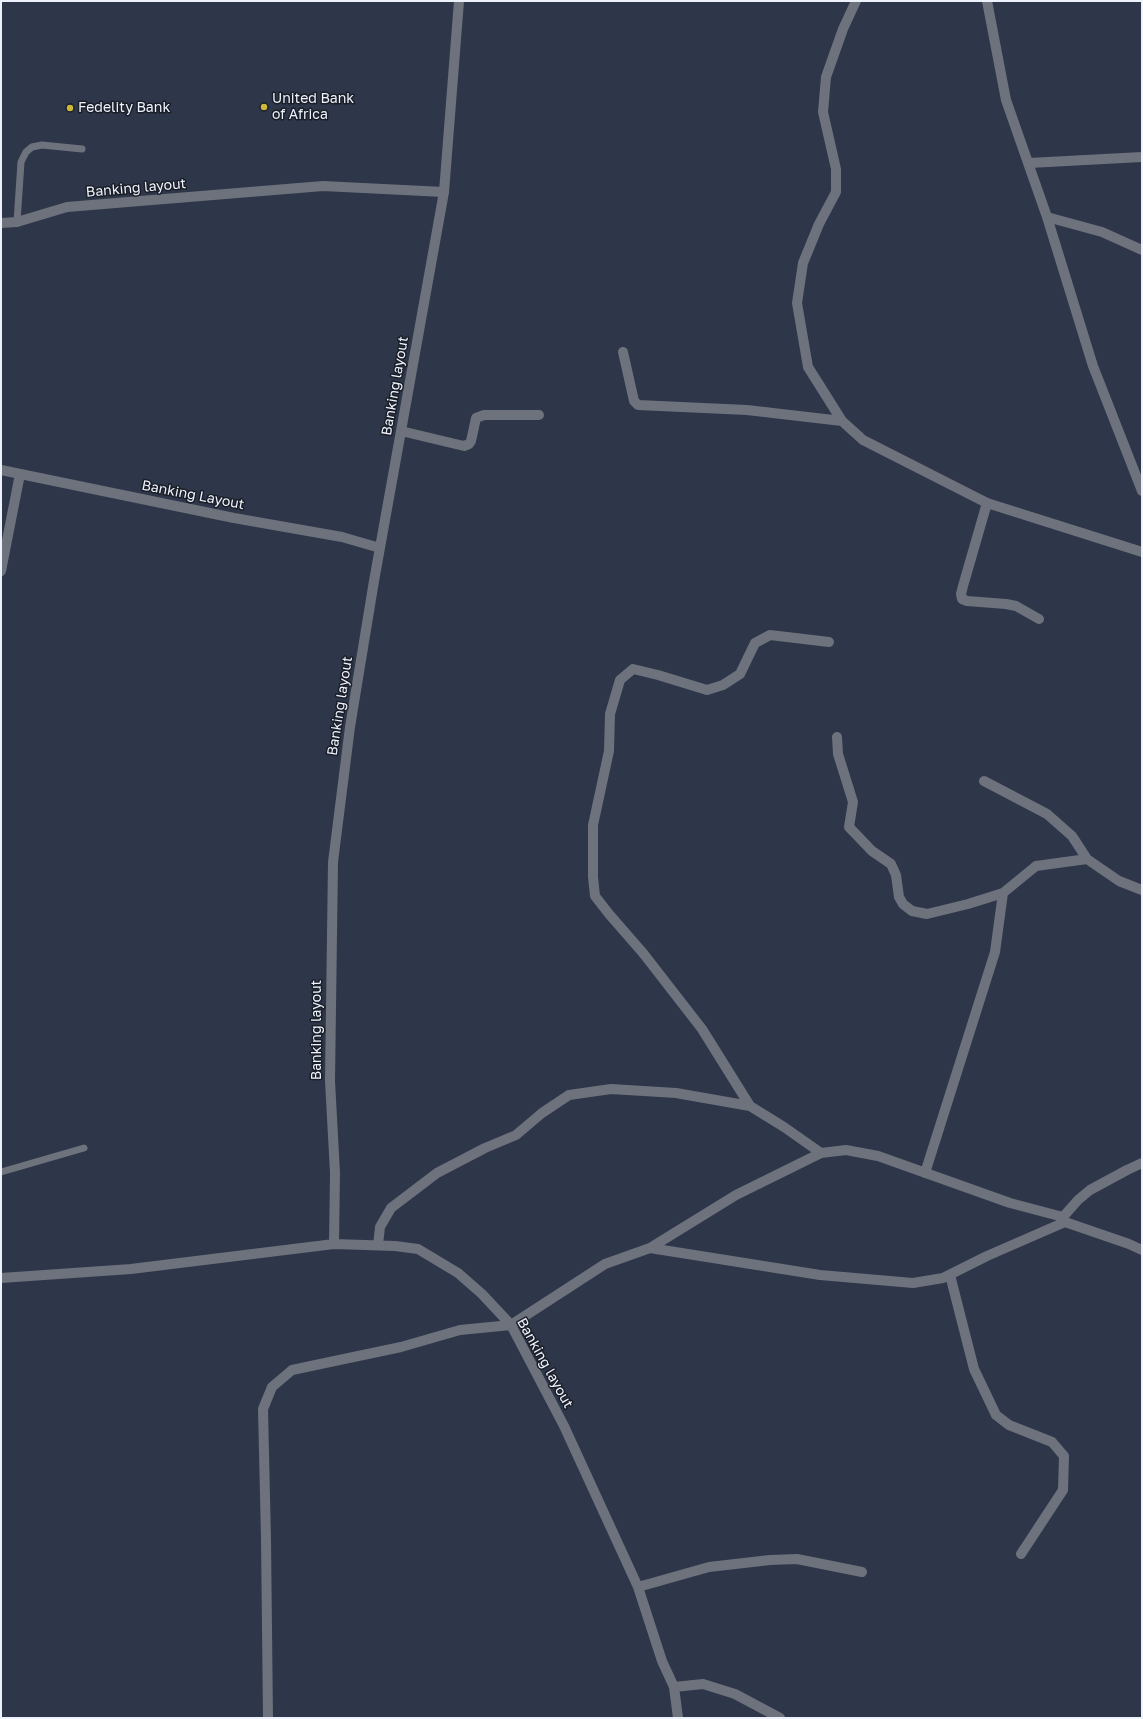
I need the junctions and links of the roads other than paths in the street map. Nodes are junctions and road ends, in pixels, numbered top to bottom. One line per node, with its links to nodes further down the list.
1 (459, 1): 7 (street, Banking layout)
2 (856, 1): 14 (street)
3 (987, 1): 6 (street)
4 (82, 149): 9 (lane)
5 (1142, 157): 6 (street)
6 (1029, 163): 8 (street)
7 (444, 192): 9 (street, Banking layout); 15 (street, Banking layout)
8 (1047, 217): 11 (street); 18 (street)
9 (17, 222): 10 (street, Banking layout)
10 (1, 223)
11 (1142, 250)
12 (622, 352): 14 (street)
13 (539, 415): 15 (street)
14 (842, 421): 19 (street)
15 (401, 431): 20 (street, Banking layout)
16 (1, 470): 17 (street, Banking Layout)
17 (20, 474): 20 (street, Banking Layout); 22 (street)
18 (1142, 490)
19 (988, 503): 21 (street); 23 (street)
20 (380, 548): 37 (street, Banking layout)
21 (1142, 552)
22 (1, 570)
23 (1039, 619)
24 (829, 642): 30 (street)
25 (837, 737): 29 (street)
26 (984, 781): 27 (street)
27 (1087, 859): 28 (street); 29 (street)
28 (1142, 890)
29 (1004, 893): 35 (street)
30 (750, 1106): 32 (street); 38 (street)
31 (84, 1148): 34 (lane)
32 (821, 1153): 35 (street); 39 (street)
33 (1142, 1164): 36 (street)
34 (1, 1172)
35 (925, 1173): 36 (street)
36 (1064, 1220): 40 (street); 41 (street)
37 (334, 1244): 38 (street, Banking layout); 42 (street)
38 (378, 1245): 43 (street, Banking layout)
39 (650, 1248): 41 (street); 43 (street)
40 (1142, 1250)
41 (950, 1275): 44 (street)
42 (1, 1278)
43 (511, 1325): 46 (street, Banking layout); 48 (street)
44 (1021, 1554)
45 (862, 1572): 46 (street)
46 (638, 1587): 47 (street, Banking layout)
47 (674, 1687): 49 (street, Banking layout); 50 (street)
48 (268, 1718)
49 (678, 1718)
50 (780, 1718)

